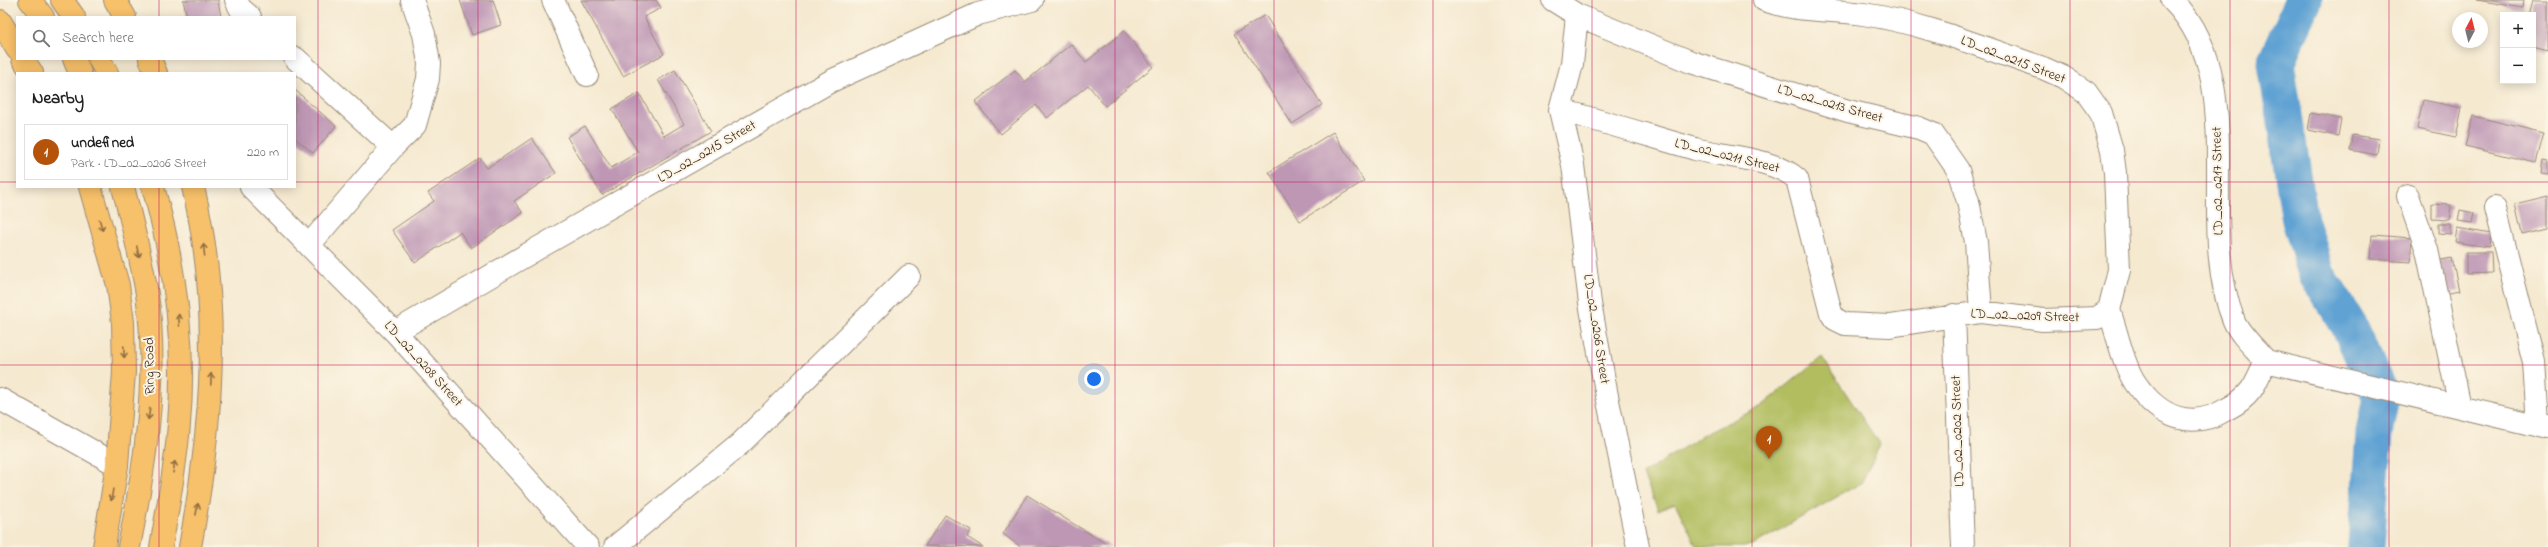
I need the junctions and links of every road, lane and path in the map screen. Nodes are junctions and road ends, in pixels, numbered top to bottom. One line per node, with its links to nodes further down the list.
1 (30, 0): 12 (main road)
2 (62, 0): 13 (main road)
3 (115, 0): 14 (main road)
4 (236, 0): 15 (street)
5 (412, 0): 29 (street)
6 (553, 0): 27 (street)
7 (1032, 0): 43 (street, LD_02_0215 Street)
8 (1553, 0): 11 (street, LD_02_0213 Street)
9 (1764, 0): 39 (street, LD_02_0215 Street)
10 (2172, 0): 44 (street, LD_02_0217 Street)
11 (1577, 15): 28 (street); 40 (street, LD_02_0213 Street)
12 (42, 16)
13 (73, 16)
14 (124, 16)
15 (249, 16)
16 (0, 21): 17 (main road)
17 (16, 47)
18 (296, 59): 29 (street)
19 (24, 60): 23 (main road)
20 (74, 60): 24 (main road)
21 (100, 60): 25 (main road)
22 (150, 60): 26 (main road)
23 (31, 72)
24 (80, 72)
25 (106, 72)
26 (156, 72)
27 (587, 75)
28 (1560, 110): 42 (street, LD_02_0211 Street); 55 (street, LD_02_0206 Street)
29 (393, 147): 37 (street)
30 (90, 188): 48 (main road, one-way to 48)
31 (123, 188): 50 (main road, Ring Road, one-way to 50)
32 (154, 188): 51 (main road, one-way to 32)
33 (193, 188): 52 (main road, one-way to 33)
34 (252, 188): 37 (street, LD_02_0208 Street)
35 (2408, 196): 46 (street)
36 (2495, 208): 47 (street)
37 (310, 244): 43 (street, LD_02_0208 Street)
38 (909, 276): 54 (street)
39 (2109, 310): 40 (street, LD_02_0209 Street); 44 (street)
40 (1981, 312): 41 (street, LD_02_0209 Street)
41 (1954, 315): 42 (street, LD_02_0209 Street); 56 (street, LD_02_0202 Street)
42 (1834, 319)
43 (395, 332): 53 (street, LD_02_0208 Street)
44 (2266, 361): 46 (street)
45 (0, 399): 48 (street)
46 (2460, 407): 47 (street)
47 (2543, 427)
48 (117, 465): 49 (main road, one-way to 49)
49 (104, 547)
50 (129, 547)
51 (161, 547)
52 (190, 547)
53 (588, 547)
54 (615, 547)
55 (1638, 547)
56 (1963, 547)

